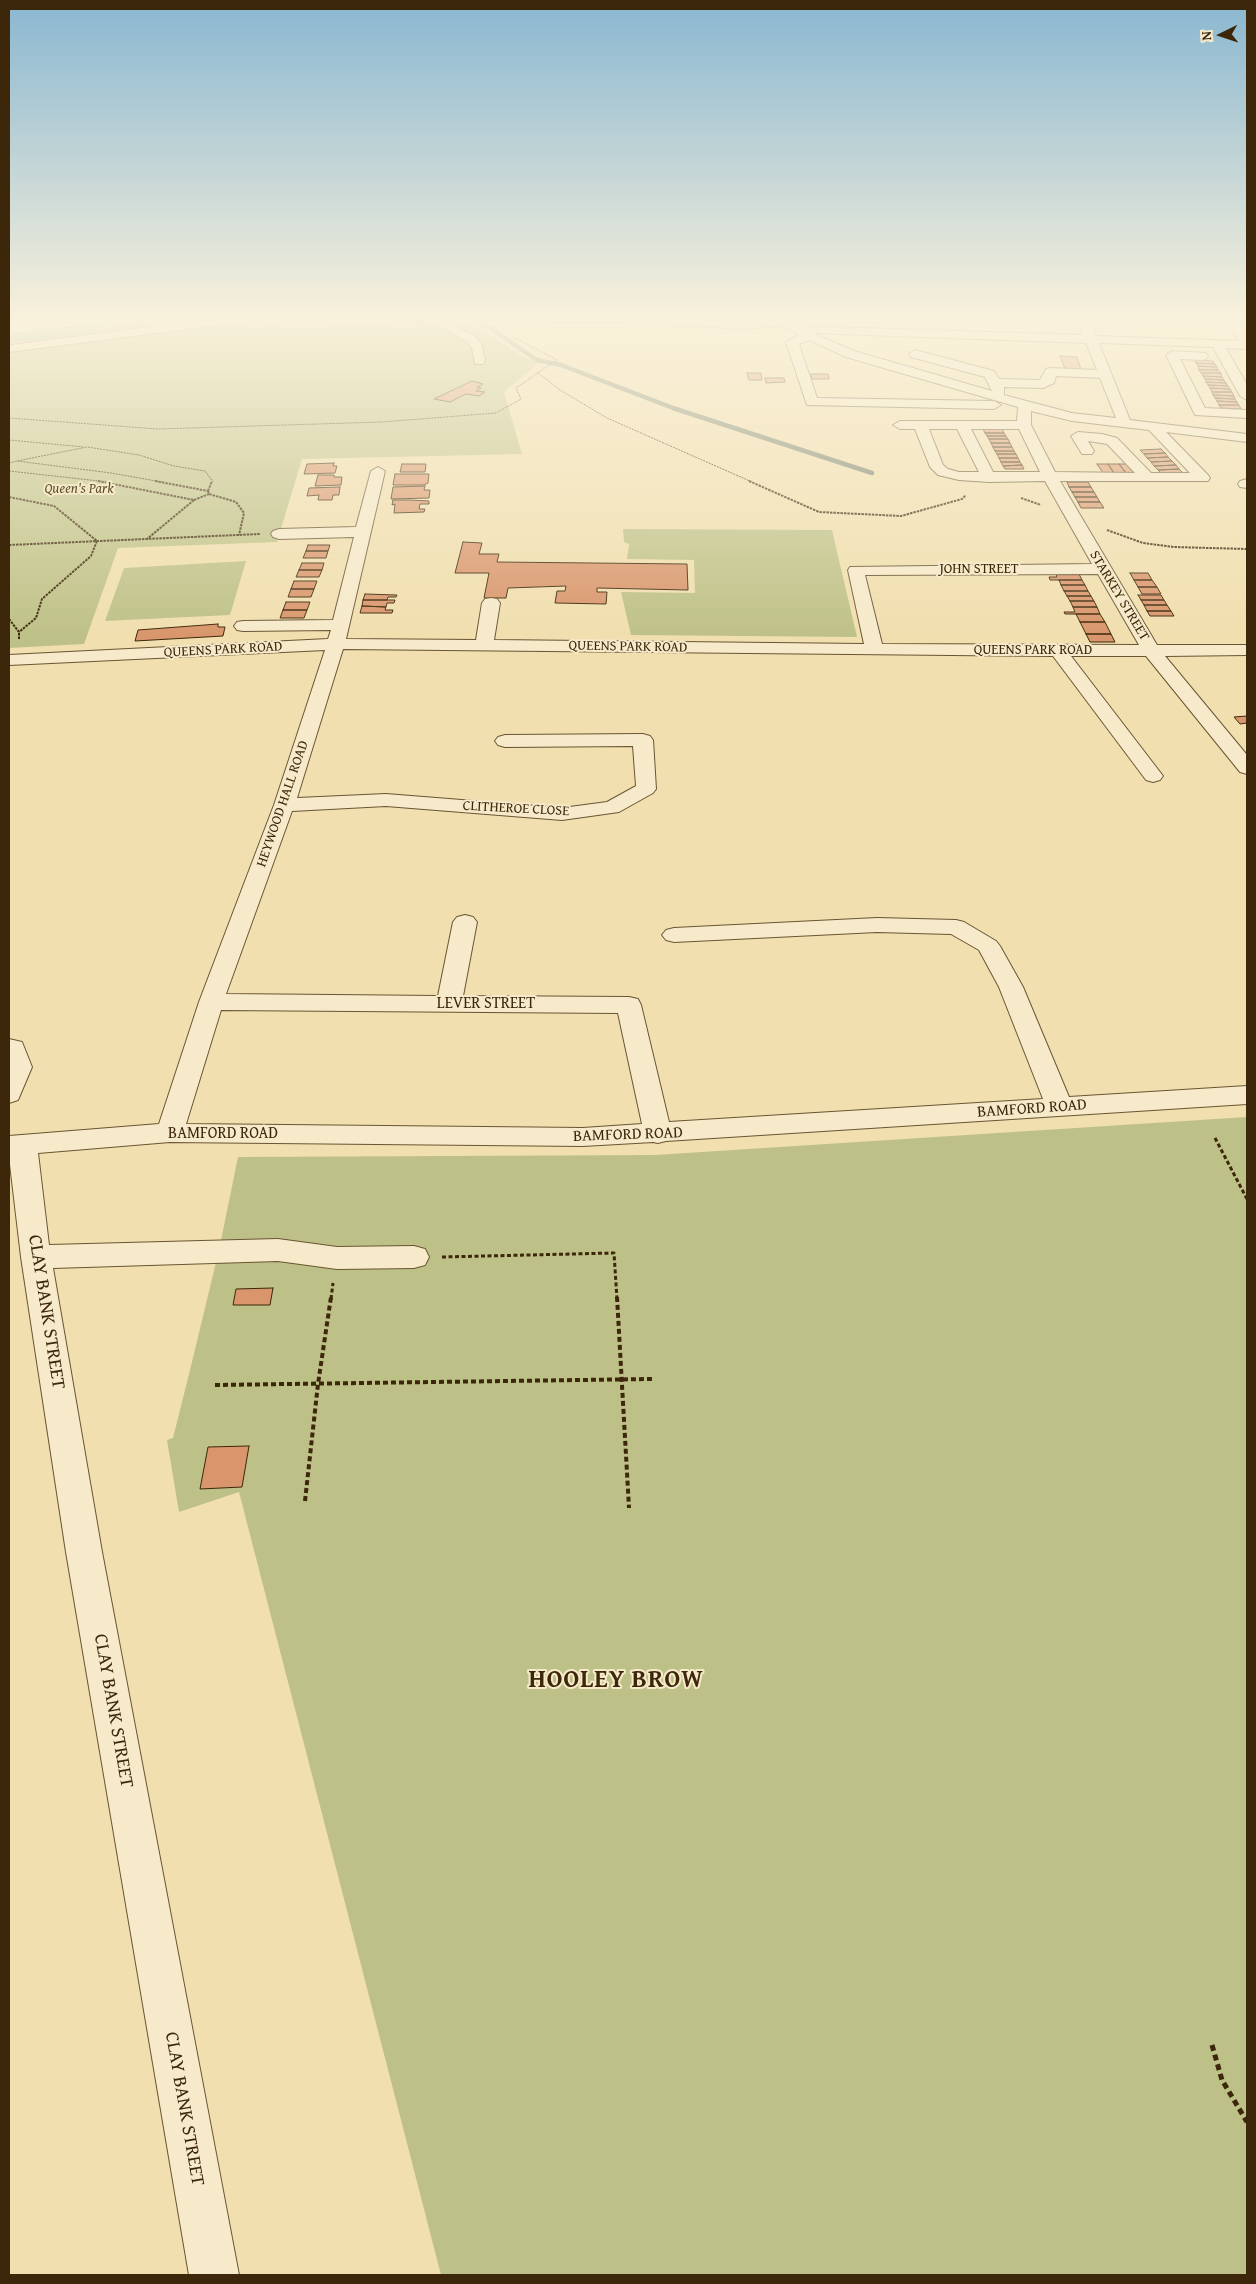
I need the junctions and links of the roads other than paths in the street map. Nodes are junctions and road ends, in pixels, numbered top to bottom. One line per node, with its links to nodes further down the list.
1 (1122, 424): 2 (street)
2 (1125, 424): 7 (street)
3 (900, 425): 4 (street)
4 (920, 425): 5 (street); 16 (street)
5 (962, 425): 6 (street); 16 (street)
6 (1024, 425): 15 (street, STARKEY STREET)
7 (1154, 428): 8 (street); 10 (street)
8 (1247, 438)
9 (1156, 448): 10 (street)
10 (1174, 448): 17 (street)
11 (1121, 449): 12 (street); 13 (street); 17 (street)
12 (1139, 449)
13 (1087, 451)
14 (378, 471): 18 (street, HEYWOOD HALL ROAD)
15 (1050, 477): 16 (street); 17 (street); 20 (street, STARKEY STREET)
16 (981, 478)
17 (1147, 478)
18 (363, 532): 19 (street); 23 (street, HEYWOOD HALL ROAD)
19 (279, 534)
20 (1102, 568): 25 (street, JOHN STREET); 28 (street, STARKEY STREET)
21 (491, 604): 24 (street)
22 (243, 626): 23 (street)
23 (338, 635): 24 (street, QUEENS PARK ROAD); 29 (street, QUEENS PARK ROAD); 33 (street, HEYWOOD HALL ROAD)
24 (484, 646): 25 (street, QUEENS PARK ROAD)
25 (874, 649): 27 (street, QUEENS PARK ROAD)
26 (1247, 650): 28 (street, QUEENS PARK ROAD)
27 (1058, 651): 28 (street, QUEENS PARK ROAD); 32 (street)
28 (1151, 651): 31 (street, STARKEY STREET)
29 (9, 660)
30 (505, 741): 33 (street, CLITHEROE CLOSE)
31 (1247, 768)
32 (1153, 776)
33 (284, 805): 36 (street, HEYWOOD HALL ROAD)
34 (465, 922): 37 (street)
35 (674, 935): 41 (street)
36 (211, 1002): 37 (street, LEVER STREET); 42 (street, HEYWOOD HALL ROAD)
37 (449, 1004): 43 (street, LEVER STREET)
38 (9, 1047): 39 (street)
39 (9, 1094)
40 (1247, 1095): 41 (street, BAMFORD ROAD)
41 (1060, 1107): 43 (street, BAMFORD ROAD)
42 (170, 1133): 43 (street, BAMFORD ROAD); 44 (street, BAMFORD ROAD)
43 (658, 1134)
44 (16, 1145): 45 (street, CLAY BANK STREET)
45 (36, 1257): 46 (street); 47 (street, CLAY BANK STREET)
46 (414, 1257)
47 (214, 2275)

